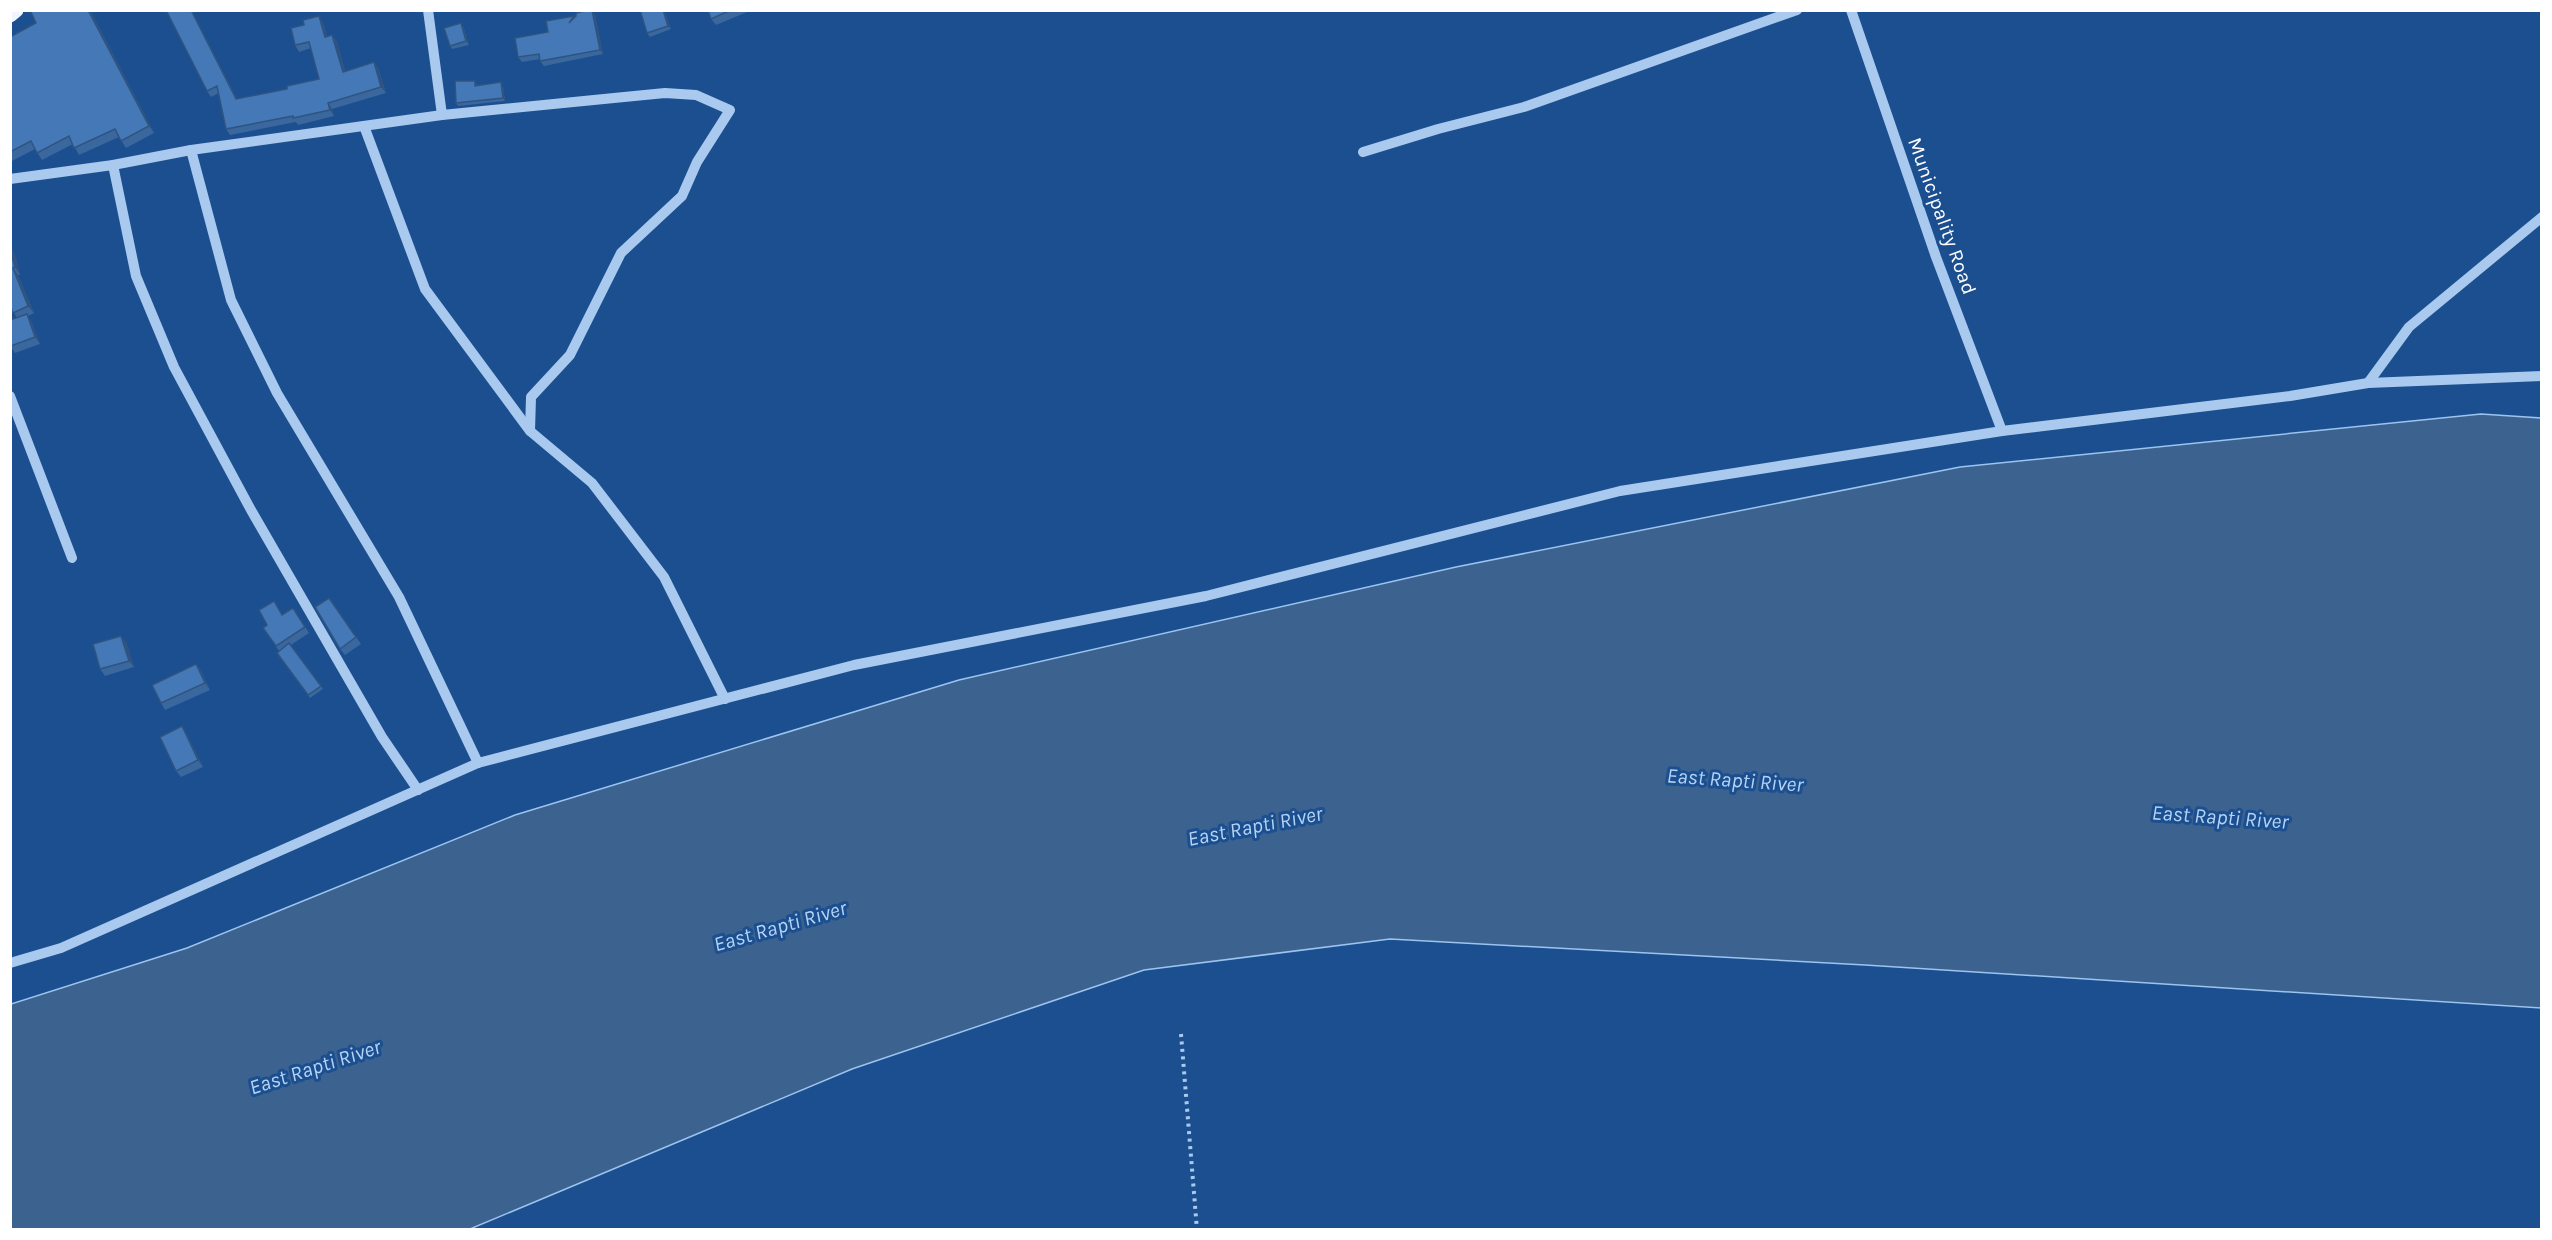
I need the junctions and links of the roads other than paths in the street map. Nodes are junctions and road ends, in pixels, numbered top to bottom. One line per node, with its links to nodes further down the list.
1 (16, 10): 5 (main road)
2 (428, 10): 6 (street)
3 (1797, 10): 9 (street)
4 (1851, 10): 17 (street, Municipality Road)
5 (10, 15)
6 (442, 115): 7 (street); 16 (street)
7 (364, 126): 8 (street); 16 (street)
8 (190, 150): 10 (street); 20 (street)
9 (1363, 152)
10 (113, 165): 11 (street); 21 (street)
11 (10, 179)
12 (2541, 218): 14 (street)
13 (2541, 376): 14 (street)
14 (2368, 383): 17 (street)
15 (10, 396): 18 (street)
16 (530, 431): 19 (street)
17 (2002, 431): 19 (street)
18 (72, 558)
19 (725, 699): 20 (street)
20 (478, 763): 21 (street)
21 (418, 790): 22 (street)
22 (10, 963)

